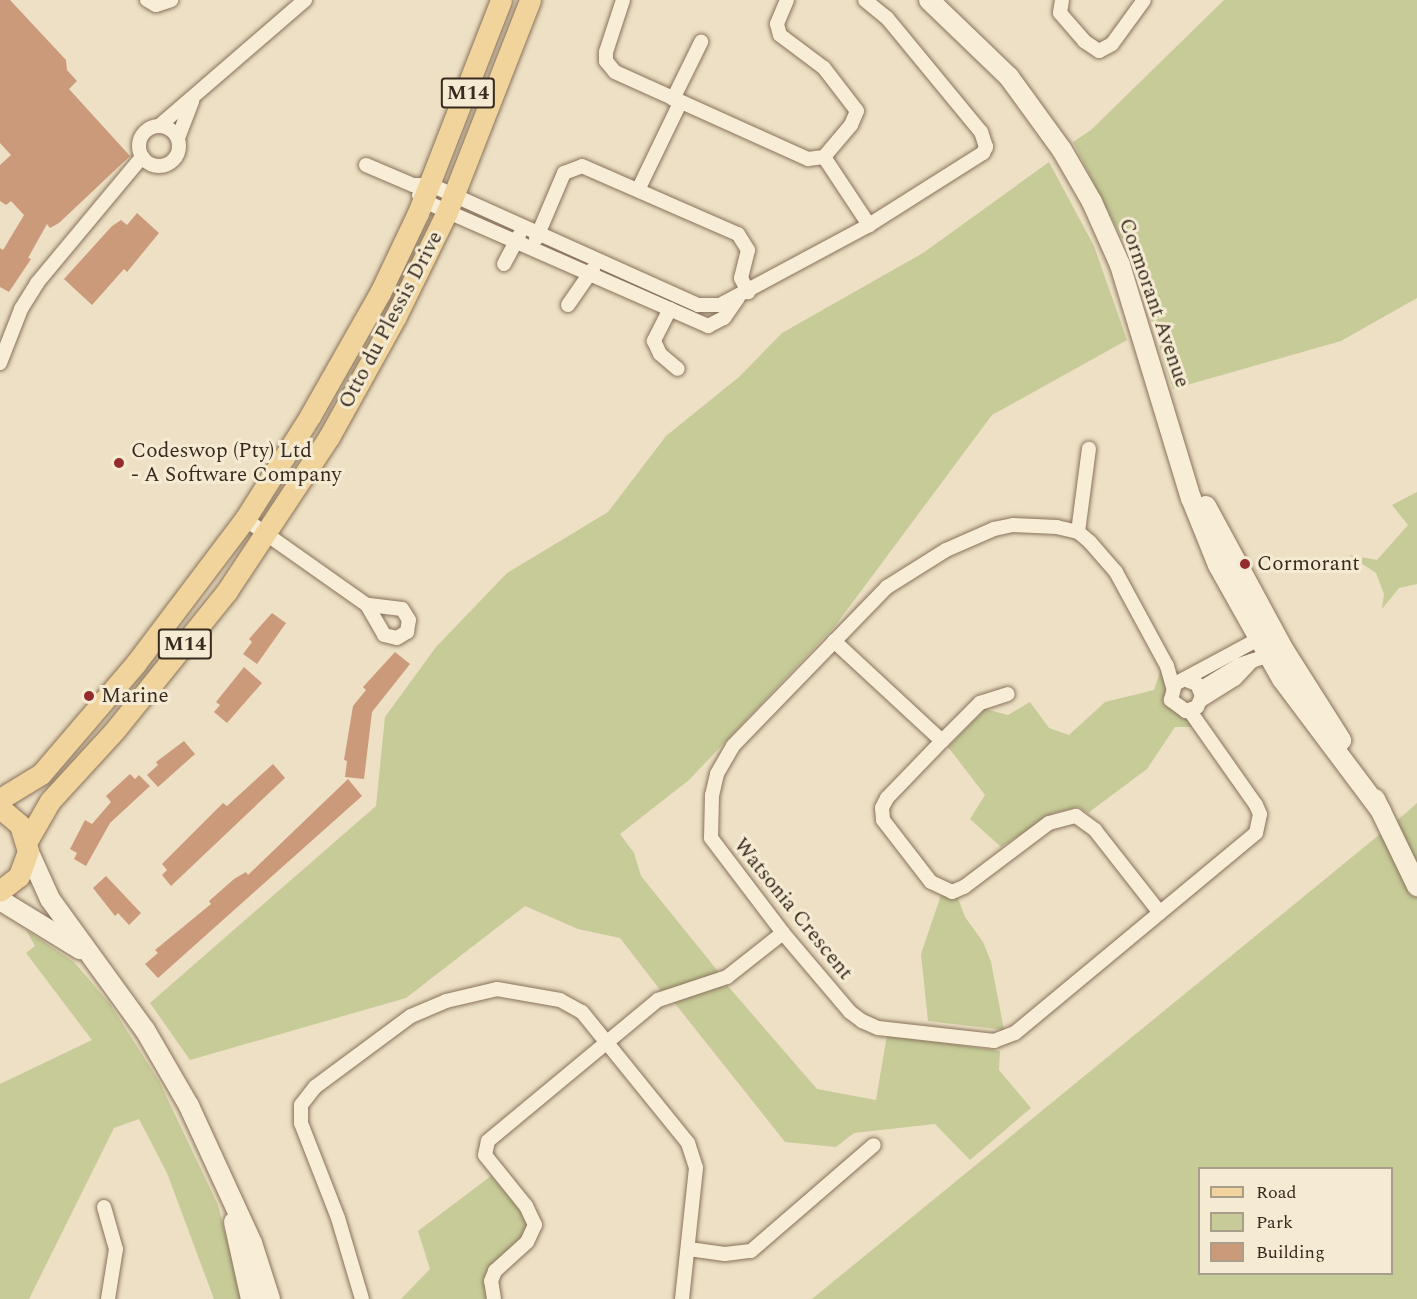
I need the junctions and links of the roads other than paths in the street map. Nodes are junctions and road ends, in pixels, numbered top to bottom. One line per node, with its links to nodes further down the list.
1 (147, 0): 2 (street)
2 (171, 0)
3 (305, 0): 13 (street)
4 (501, 0): 20 (main road, Otto du Plessis Drive / M14)
5 (530, 0): 22 (main road, Otto du Plessis Drive / M14)
6 (623, 0): 14 (street)
7 (788, 0): 17 (street)
8 (865, 0): 23 (street)
9 (929, 0): 41 (street, Cormorant Avenue)
10 (1062, 0): 11 (street)
11 (1144, 0)
12 (700, 42): 14 (street)
13 (192, 101): 15 (street); 16 (street)
14 (676, 101): 17 (street); 21 (street)
15 (159, 126): 16 (street); 18 (street)
16 (178, 138): 18 (street)
17 (824, 157): 23 (street)
18 (146, 161): 34 (street)
19 (366, 165): 20 (street)
20 (423, 190): 22 (street); 37 (main road, Otto du Plessis Drive / M14)
21 (638, 190): 25 (street); 31 (street)
22 (451, 204): 24 (street); 26 (street); 39 (main road, Otto du Plessis Drive / M14)
23 (869, 225): 31 (street)
24 (524, 226): 25 (street); 26 (street)
25 (539, 233): 27 (street); 28 (street)
26 (516, 243): 27 (street); 29 (street)
27 (531, 250): 30 (street)
28 (598, 260): 30 (street); 31 (street)
29 (504, 264)
30 (590, 275): 32 (street); 33 (street)
31 (743, 295): 33 (street)
32 (568, 305)
33 (670, 309): 35 (street)
34 (0, 363)
35 (678, 369)
36 (1089, 450): 38 (street)
37 (245, 519): 39 (street); 48 (main road, Otto du Plessis Drive / M14)
38 (1078, 532): 42 (street, Watsonia Crescent); 44 (street)
39 (265, 534): 40 (street); 50 (main road, Otto du Plessis Drive / M14)
40 (367, 605)
41 (1266, 635): 43 (street, Cormorant Avenue); 44 (street)
42 (834, 641): 47 (street); 55 (street, Watsonia Crescent)
43 (1268, 655): 46 (street); 51 (street, Cormorant Avenue)
44 (1180, 682): 46 (street); 46 (street)
45 (1008, 694): 47 (street)
46 (1198, 701): 54 (street, Watsonia Crescent)
47 (942, 741): 54 (street)
48 (0, 799)
49 (0, 808): 50 (main road)
50 (27, 845): 52 (main road, Otto du Plessis Drive); 56 (street)
51 (1417, 886)
52 (0, 891)
53 (0, 900): 56 (street)
54 (1160, 913): 55 (street, Watsonia Crescent)
55 (783, 933): 57 (street)
56 (88, 954): 59 (street)
57 (606, 1041): 61 (street); 65 (street); 66 (street)
58 (874, 1145): 61 (street)
59 (225, 1185): 63 (street); 64 (street)
60 (104, 1207): 62 (street)
61 (689, 1249): 67 (street)
62 (108, 1299)
63 (251, 1299)
64 (270, 1299)
65 (362, 1299)
66 (494, 1299)
67 (682, 1299)

